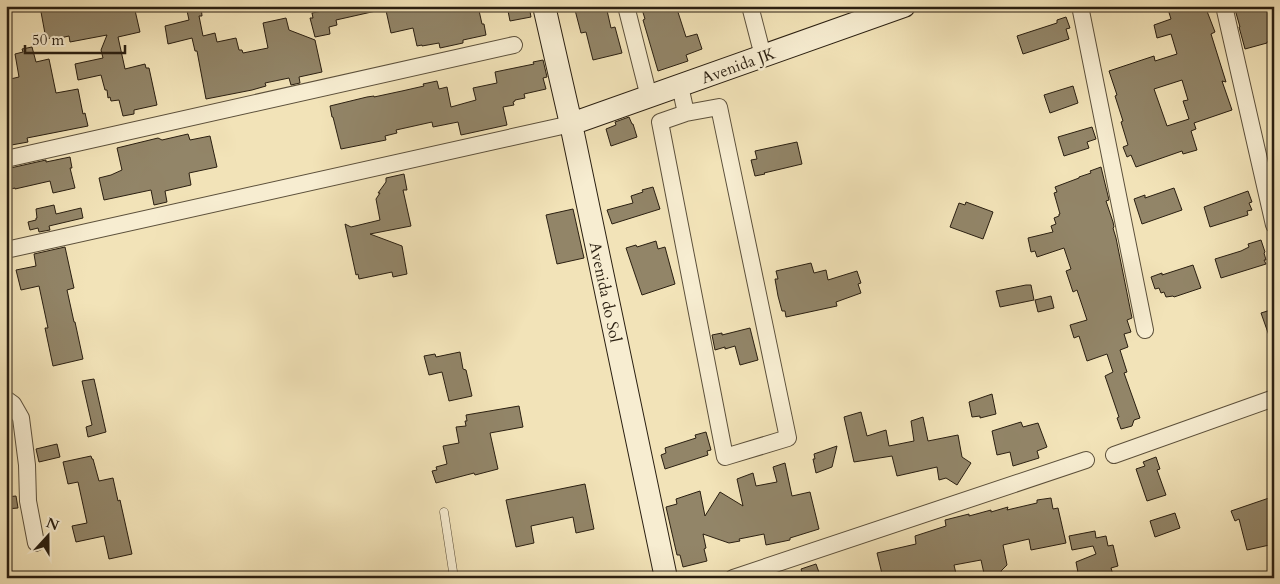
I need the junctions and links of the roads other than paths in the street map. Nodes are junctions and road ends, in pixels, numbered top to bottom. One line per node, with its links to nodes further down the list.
1 (544, 6): 12 (street, Avenida do Sol)
2 (626, 6): 10 (street)
3 (750, 6): 8 (street)
4 (904, 6): 8 (street, Avenida JK)
5 (1080, 6): 16 (street)
6 (1224, 6): 14 (street)
7 (514, 45): 13 (street)
8 (763, 56): 9 (street, Avenida JK)
9 (680, 86): 10 (street, Avenida JK); 11 (street)
10 (649, 97): 12 (street, Avenida JK)
11 (686, 113): 11 (street)
12 (571, 124): 15 (street); 24 (street, Avenida do Sol)
13 (6, 159)
14 (1274, 225)
15 (6, 250)
16 (1145, 330)
17 (1274, 398): 19 (street)
18 (6, 399): 22 (street)
19 (1114, 455)
20 (1086, 460): 25 (street)
21 (444, 512): 23 (lane)
22 (36, 543)
23 (454, 578)
24 (666, 578)
25 (733, 578)

